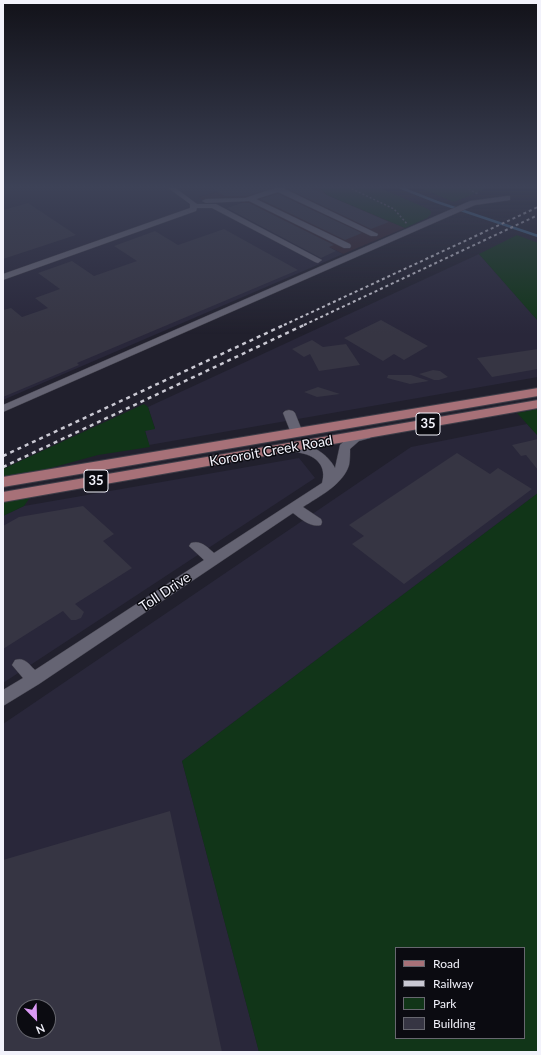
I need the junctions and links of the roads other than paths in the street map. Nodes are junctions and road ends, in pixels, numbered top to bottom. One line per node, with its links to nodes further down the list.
1 (120, 236): 7 (street)
2 (272, 236): 6 (street)
3 (327, 236): 5 (street)
4 (395, 236): 10 (street)
5 (347, 246)
6 (318, 260)
7 (3, 277)
8 (538, 392): 12 (main road, Kororoit Creek Road / 35)
9 (538, 404): 13 (main road, Kororoit Creek Road / 35)
10 (3, 409)
11 (288, 413): 12 (street)
12 (298, 433): 15 (main road, Kororoit Creek Road / 35)
13 (374, 433): 14 (main road, Kororoit Creek Road / 35); 17 (street, Toll Drive)
14 (288, 448): 15 (main road, Kororoit Creek Road / 35); 17 (street)
15 (187, 459): 16 (main road, Kororoit Creek Road / 35); 18 (main road, Kororoit Creek Road / 35)
16 (3, 482)
17 (327, 485): 19 (street, Toll Drive)
18 (3, 498)
19 (293, 507): 20 (street); 22 (street, Toll Drive)
20 (316, 522)
21 (196, 546): 22 (street)
22 (213, 560): 24 (street, Toll Drive)
23 (20, 665): 24 (street)
24 (34, 679): 25 (street, Toll Drive)
25 (3, 699)

